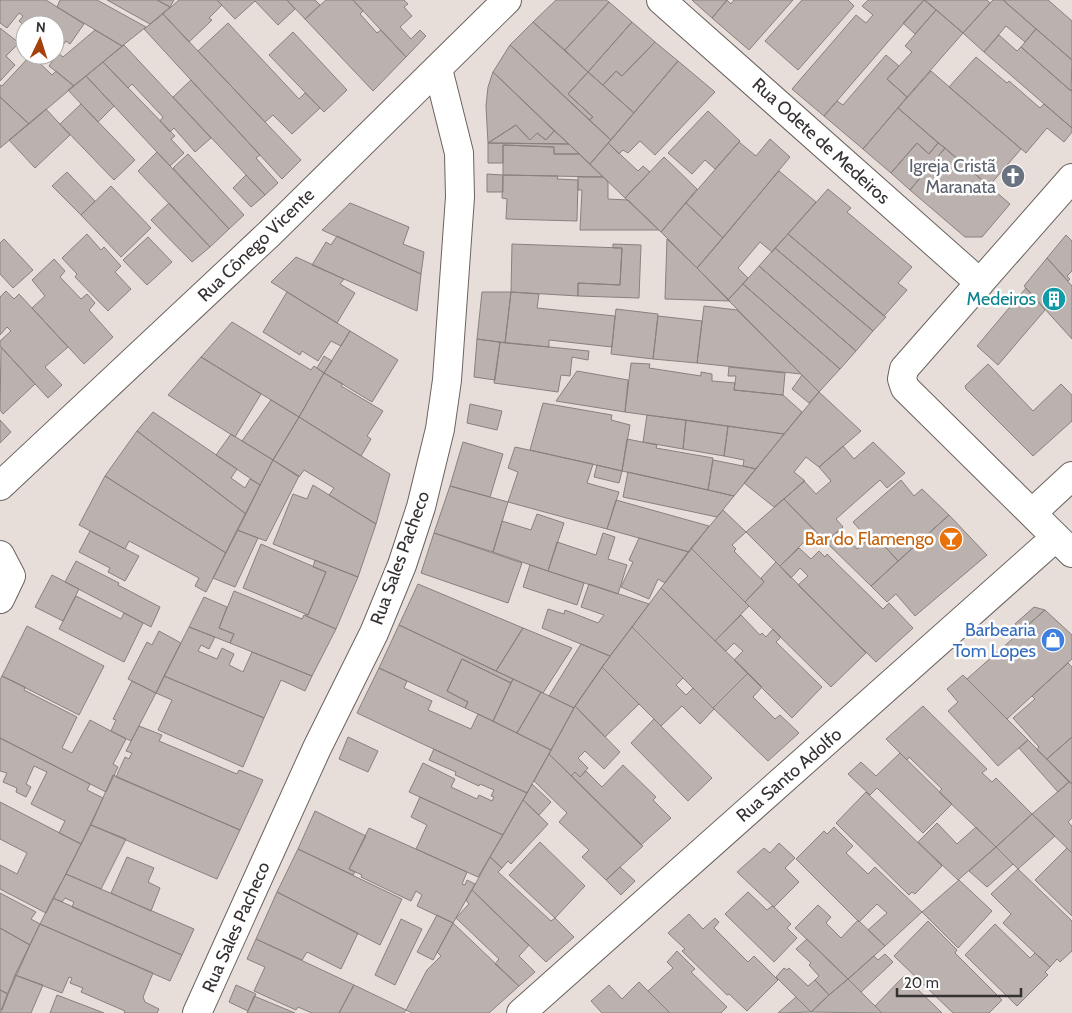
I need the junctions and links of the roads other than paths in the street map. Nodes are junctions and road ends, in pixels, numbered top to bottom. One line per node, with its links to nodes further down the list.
1 (508, 0): 3 (street, Rua Cônego Vicente)
2 (661, 0): 5 (street, Rua Odete de Medeiros)
3 (438, 69): 7 (street, Rua Cônego Vicente); 12 (street, Rua Sales Pacheco)
4 (1072, 178): 5 (street)
5 (980, 282): 8 (street)
6 (1072, 476): 8 (street)
7 (0, 486)
8 (1032, 513): 9 (street)
9 (1064, 545): 13 (street, Rua Santo Adolfo)
10 (0, 555): 11 (street)
11 (0, 599)
12 (197, 1013)
13 (522, 1013)

